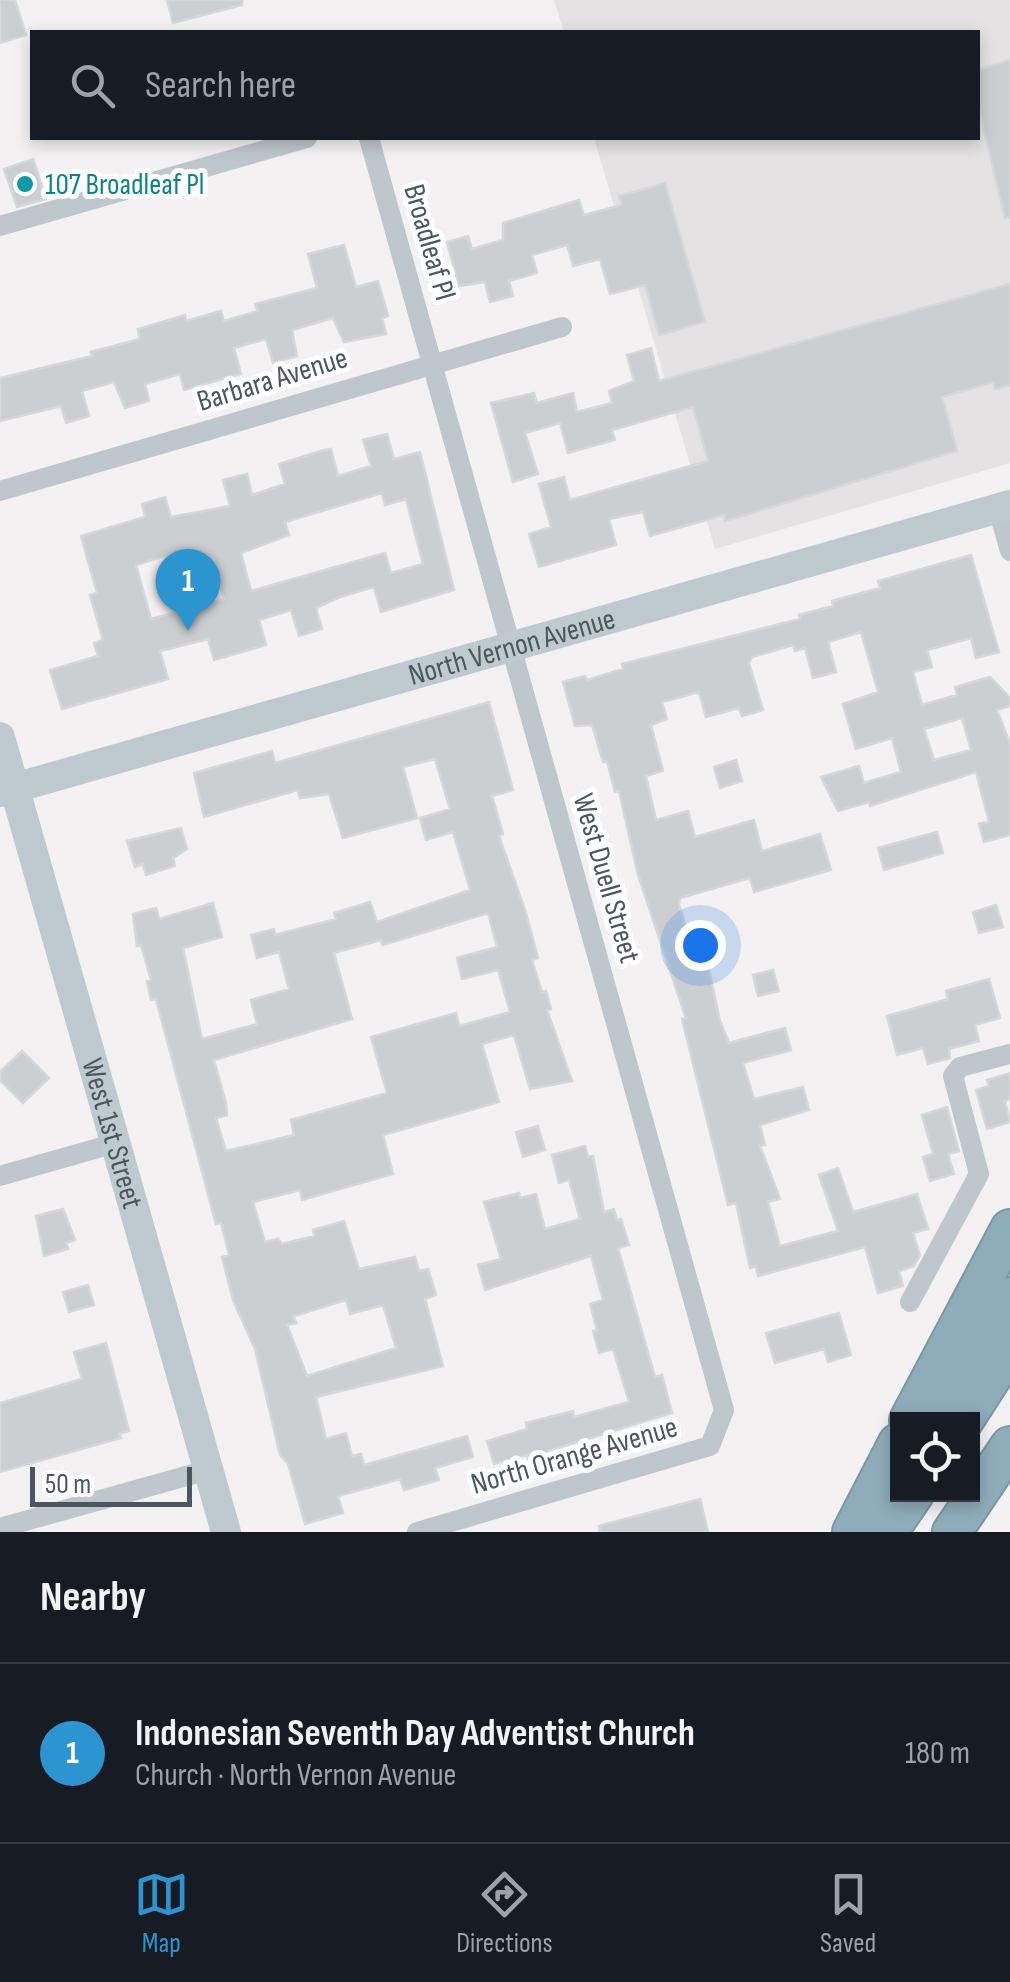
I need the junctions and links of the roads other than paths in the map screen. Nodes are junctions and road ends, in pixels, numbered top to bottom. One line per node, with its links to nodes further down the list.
1 (300, 140): 3 (street)
2 (370, 140): 5 (street, Broadleaf Pl)
3 (0, 226)
4 (562, 327): 5 (street, Barbara Avenue)
5 (432, 362): 6 (street, Barbara Avenue); 9 (street, West Duell Street)
6 (0, 491)
7 (1004, 507): 8 (street); 9 (street, North Vernon Avenue)
8 (1010, 551)
9 (511, 645): 11 (street, North Vernon Avenue); 20 (street, West Duell Street)
10 (0, 736): 11 (street, West 1st Street)
11 (8, 790): 13 (street, West 1st Street)
12 (1010, 1054): 17 (street)
13 (116, 1144): 14 (street); 27 (street, West 1st Street)
14 (0, 1176)
15 (1010, 1229): 21 (highway)
16 (1010, 1297): 22 (highway)
17 (910, 1302)
18 (1010, 1349): 23 (highway)
19 (1010, 1383): 24 (highway)
20 (724, 1410): 33 (street, North Orange Avenue)
21 (913, 1412)
22 (934, 1412)
23 (969, 1412)
24 (980, 1428)
25 (1010, 1446): 37 (highway)
26 (890, 1458): 34 (highway)
27 (208, 1470): 31 (street); 32 (street, West 1st Street)
28 (890, 1479): 34 (highway)
29 (909, 1502): 35 (highway)
30 (932, 1502): 36 (highway)
31 (0, 1528)
32 (226, 1532)
33 (417, 1532)
34 (853, 1532)
35 (888, 1532)
36 (912, 1532)
37 (952, 1532)

